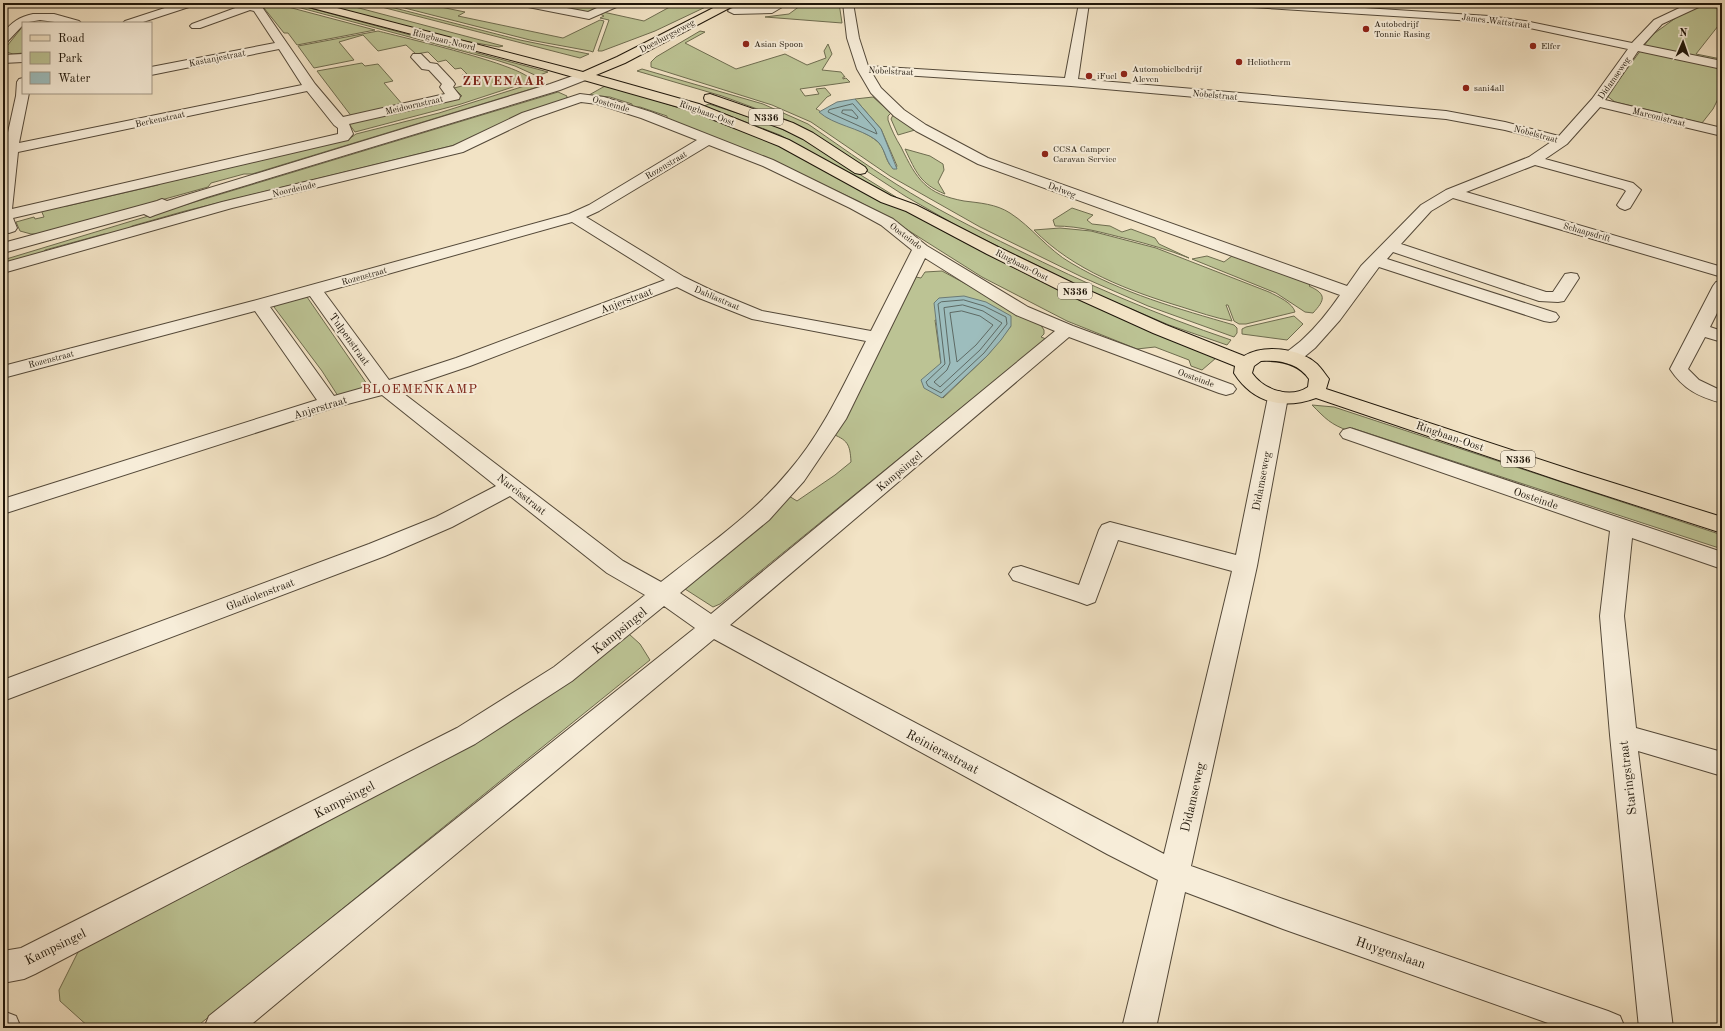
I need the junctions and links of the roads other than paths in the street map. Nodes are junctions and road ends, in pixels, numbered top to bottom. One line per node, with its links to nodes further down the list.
1 (192, 3): 16 (street)
2 (233, 3): 13 (street)
3 (305, 3): 27 (main road, Ringbaan-Noord)
4 (523, 3): 5 (street)
5 (617, 3)
6 (776, 3): 12 (street)
7 (784, 3): 12 (street)
8 (848, 3): 26 (street, Delweg)
9 (1084, 3): 29 (street)
10 (1235, 3): 20 (street, James Wattstraat)
11 (1699, 3): 20 (street, Didamseweg)
12 (756, 5): 14 (street)
13 (250, 7): 17 (street); 19 (street)
14 (732, 7): 25 (main road, Doesburgseweg)
15 (72, 22): 18 (street)
16 (132, 22)
17 (196, 26)
18 (3, 40)
19 (282, 45): 28 (street, Kastanjestraat); 30 (street)
20 (1636, 46): 24 (street, James Wattstraat); 33 (street, Didamseweg)
21 (417, 57): 34 (street, Meidoornstraat)
22 (3, 59): 23 (street)
23 (22, 59)
24 (1722, 65)
25 (602, 68): 27 (main road, Doesburgseweg); 42 (main road, Ringbaan-Oost / N336)
26 (864, 69): 29 (street, Nobelstraat); 56 (street, Delweg)
27 (584, 70): 42 (main road, Ringbaan-Oost / N336); 46 (street, Noordeinde)
28 (152, 71)
29 (1071, 82): 37 (street, Nobelstraat)
30 (310, 86): 34 (street); 38 (street, Berkenstraat)
31 (28, 94): 38 (street)
32 (580, 98): 36 (street, Oosteinde); 50 (street, Noordeinde)
33 (1597, 102): 35 (street, Marconistraat); 37 (street, Didamseweg)
34 (340, 122): 43 (street)
35 (1722, 132)
36 (709, 139): 44 (street, Rozenstraat); 47 (street, Oosteinde)
37 (1562, 141): 39 (street, Didamseweg)
38 (7, 150): 43 (street)
39 (1534, 160): 40 (street, Didamseweg); 41 (street)
40 (1451, 193): 45 (street, Didamseweg); 51 (street, Schaapsdrift)
41 (1625, 205)
42 (911, 208): 64 (main road, Ringbaan-Oost / N336)
43 (4, 215): 46 (street)
44 (574, 217): 53 (street, Dahliastraat); 55 (street, Rozenstraat)
45 (1390, 246): 49 (street, Didamseweg); 52 (street)
46 (13, 248): 48 (street, Noordeinde)
47 (921, 248): 60 (street, Oosteinde); 62 (street, Kampsingel)
48 (3, 257)
49 (1376, 261): 56 (street, Didamseweg); 58 (street)
50 (3, 268)
51 (1722, 272)
52 (1571, 278)
53 (678, 281): 62 (street, Dahliastraat); 66 (street, Anjerstraat)
54 (1722, 286): 59 (street)
55 (314, 290): 57 (street, Rozenstraat); 66 (street, Tulpenstraat)
56 (1350, 294): 63 (street, Didamseweg)
57 (260, 305): 65 (street, Rozenstraat); 71 (street)
58 (1550, 317)
59 (1699, 329): 61 (street); 70 (street)
60 (1067, 330): 67 (street, Oosteinde); 81 (street, Kampsingel)
61 (1722, 337)
62 (877, 338): 80 (street, Kampsingel)
63 (1291, 358): 64 (main road); 68 (main road)
64 (1245, 363): 69 (main road)
65 (3, 372)
66 (385, 388): 71 (street, Anjerstraat); 73 (street, Narcisstraat)
67 (1226, 389)
68 (1314, 391): 69 (main road); 75 (main road, Ringbaan-Oost / N336)
69 (1278, 397): 78 (street, Didamseweg)
70 (1722, 397)
71 (330, 403): 74 (street, Anjerstraat)
72 (1350, 434): 76 (street, Oosteinde)
73 (511, 487): 80 (street, Narcisstraat); 82 (street, Gladiolenstraat)
74 (3, 506)
75 (1722, 525)
76 (1622, 527): 77 (street, Oosteinde); 83 (street, Staringstraat)
77 (1722, 561)
78 (1245, 566): 79 (street); 85 (street, Didamseweg)
79 (1021, 574)
80 (663, 594): 81 (street); 86 (street, Kampsingel)
81 (712, 627): 85 (street, Reinierastraat); 87 (street, Kampsingel)
82 (3, 691)
83 (1622, 735): 84 (street); 90 (street, Staringstraat)
84 (1722, 764)
85 (1175, 874): 88 (street, Didamseweg); 89 (street, Huygenslaan)
86 (3, 967)
87 (221, 1028)
88 (1139, 1028)
89 (1608, 1028)
90 (1656, 1028)

